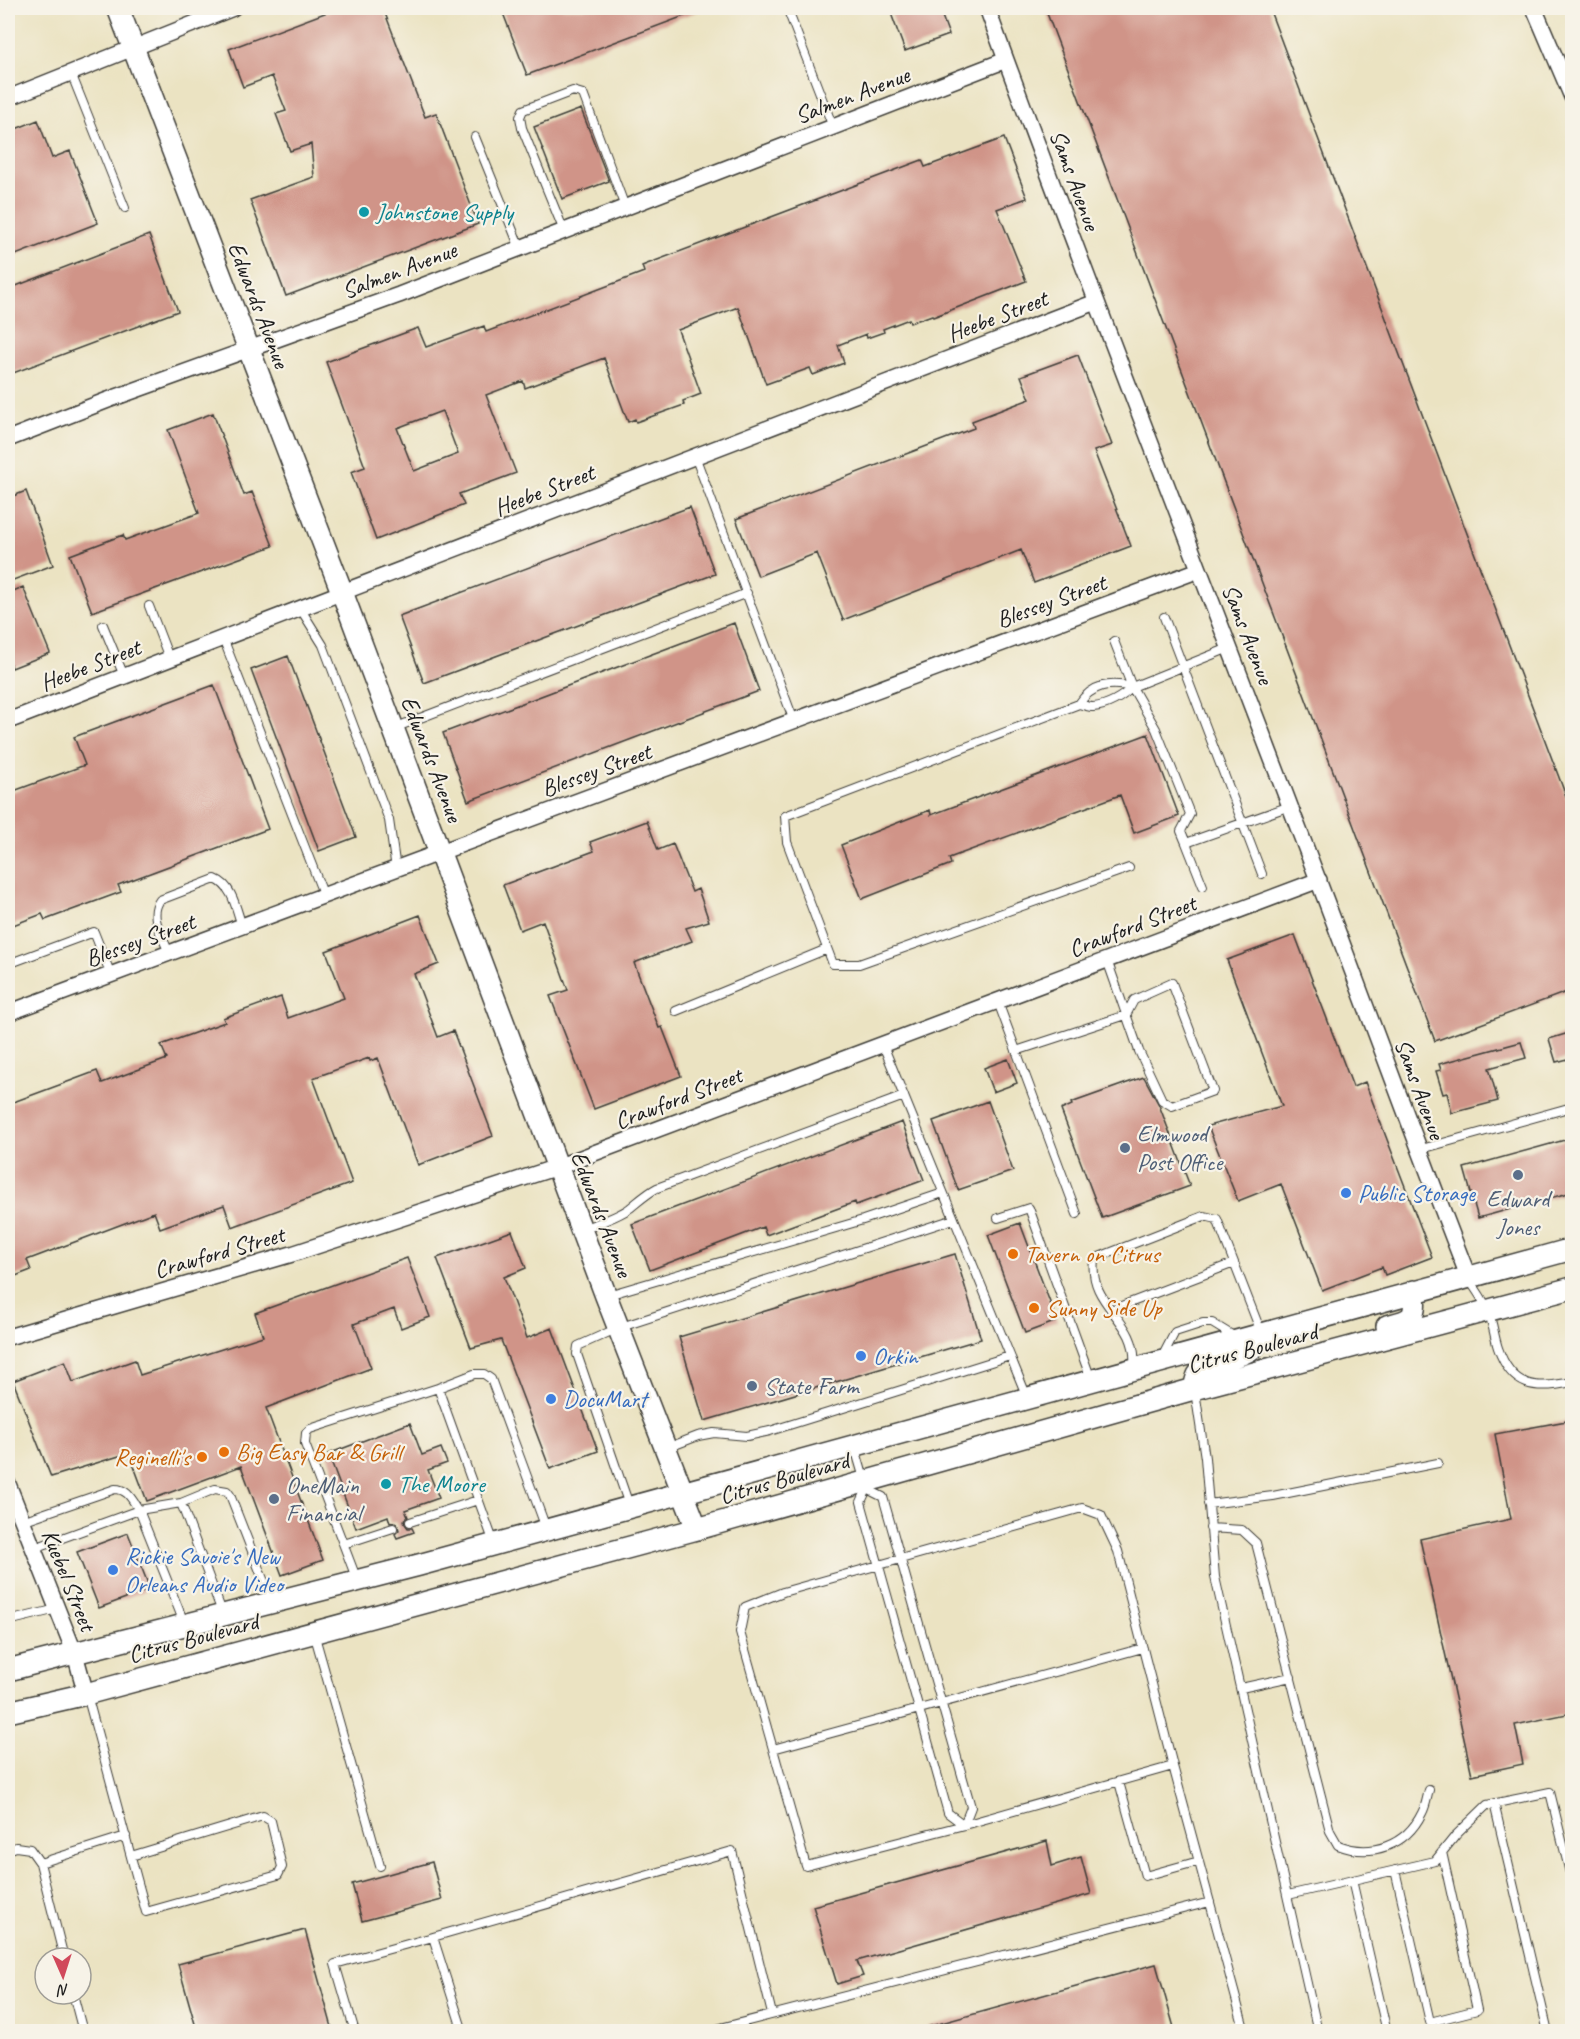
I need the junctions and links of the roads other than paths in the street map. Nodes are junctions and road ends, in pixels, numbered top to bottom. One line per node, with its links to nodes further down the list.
1 (118, 8): 6 (street, Edwards Avenue)
2 (233, 8): 6 (street)
3 (787, 8): 11 (lane)
4 (987, 8): 7 (street, Sams Avenue)
5 (1534, 8): 9 (street)
6 (134, 47): 8 (street); 18 (street, Edwards Avenue)
7 (1006, 60): 11 (street, Salmen Avenue); 17 (street, Sams Avenue)
8 (71, 73): 10 (street); 14 (lane)
9 (1572, 97)
10 (8, 98)
11 (832, 127): 13 (street, Salmen Avenue)
12 (475, 137): 16 (lane)
13 (625, 207): 15 (street, Salmen Avenue); 15 (lane)
14 (125, 208)
15 (564, 231): 16 (street, Salmen Avenue)
16 (520, 248): 18 (street, Salmen Avenue)
17 (1096, 302): 20 (street, Heebe Street); 21 (street, Sams Avenue)
18 (248, 349): 19 (street, Salmen Avenue); 22 (street, Edwards Avenue)
19 (8, 439)
20 (695, 456): 22 (street, Heebe Street); 23 (lane)
21 (1200, 570): 30 (street, Sams Avenue); 37 (street, Blessey Street)
22 (342, 592): 25 (street, Heebe Street); 38 (street, Edwards Avenue)
23 (747, 593): 37 (lane); 38 (lane)
24 (149, 606): 31 (lane)
25 (300, 608): 28 (street, Heebe Street); 43 (lane)
26 (1164, 617): 32 (lane)
27 (103, 625): 33 (lane)
28 (223, 638): 31 (street, Heebe Street); 48 (lane)
29 (1114, 641): 34 (lane)
30 (1229, 648): 32 (lane); 39 (street, Sams Avenue)
31 (169, 658): 33 (street, Heebe Street)
32 (1182, 667): 34 (lane); 40 (lane)
33 (124, 676): 36 (street, Heebe Street)
34 (1132, 687): 35 (lane); 35 (lane); 41 (lane)
35 (1079, 704): 50 (lane)
36 (8, 721)
37 (795, 721): 42 (street, Blessey Street)
38 (393, 729): 42 (street, Edwards Avenue)
39 (1290, 806): 40 (lane); 46 (street, Sams Avenue)
40 (1242, 823): 41 (lane); 45 (lane)
41 (1186, 843): 47 (lane)
42 (439, 853): 43 (street, Blessey Street); 64 (street, Edwards Avenue)
43 (396, 868): 48 (street, Blessey Street)
44 (1129, 868): 50 (lane)
45 (1262, 874)
46 (1318, 880): 52 (street, Crawford Street); 63 (street, Sams Avenue)
47 (1203, 886)
48 (324, 896): 49 (street, Blessey Street)
49 (243, 926): 51 (street, Blessey Street); 51 (lane)
50 (827, 949): 56 (lane)
51 (169, 953): 54 (street, Blessey Street)
52 (1107, 960): 55 (street, Crawford Street); 58 (lane)
53 (8, 964): 54 (lane)
54 (111, 975): 57 (street, Blessey Street)
55 (998, 1002): 59 (street, Crawford Street); 60 (lane)
56 (676, 1011)
57 (8, 1013)
58 (1126, 1015): 58 (lane); 60 (lane)
59 (883, 1045): 61 (lane); 64 (street, Crawford Street)
60 (1016, 1051): 66 (lane)
61 (904, 1096): 65 (lane); 69 (lane)
62 (1572, 1107): 63 (lane)
63 (1418, 1150): 72 (street, Sams Avenue)
64 (557, 1167): 69 (street, Edwards Avenue); 80 (street, Crawford Street)
65 (943, 1193): 68 (lane); 75 (lane)
66 (1077, 1214)
67 (998, 1218): 84 (lane)
68 (954, 1219): 78 (lane); 81 (lane)
69 (581, 1229): 75 (street, Edwards Avenue)
70 (1572, 1249): 72 (street, Citrus Boulevard)
71 (1234, 1263): 76 (lane); 76 (lane); 79 (lane)
72 (1468, 1276): 74 (street, Citrus Boulevard); 77 (lane)
73 (1572, 1288): 77 (street, Citrus Boulevard)
74 (1414, 1292): 79 (street, Citrus Boulevard); 82 (street)
75 (606, 1296): 78 (street, Edwards Avenue)
76 (1111, 1310): 83 (lane)
77 (1488, 1311): 82 (street, Citrus Boulevard); 85 (lane)
78 (618, 1328): 90 (street, Edwards Avenue); 98 (lane)
79 (1261, 1333): 83 (street, Citrus Boulevard); 87 (street)
80 (8, 1337)
81 (1011, 1356): 88 (lane); 90 (lane)
82 (1296, 1362): 87 (street, Citrus Boulevard)
83 (1134, 1369): 84 (street, Citrus Boulevard)
84 (1091, 1381): 88 (street, Citrus Boulevard)
85 (1572, 1382)
86 (438, 1388): 95 (lane); 105 (lane); 106 (lane)
87 (1194, 1389): 93 (street, Citrus Boulevard); 97 (lane)
88 (1027, 1398): 89 (street, Citrus Boulevard)
89 (855, 1445): 93 (lane); 94 (street, Citrus Boulevard)
90 (666, 1448): 94 (street, Edwards Avenue)
91 (1438, 1463): 97 (lane)
92 (8, 1484): 100 (street, Kuebel Street)
93 (866, 1485): 104 (street, Citrus Boulevard); 109 (lane); 110 (lane)
94 (683, 1492): 98 (street, Citrus Boulevard); 104 (street, Edwards Avenue)
95 (478, 1500): 101 (lane); 107 (lane)
96 (181, 1503): 99 (lane); 112 (lane); 114 (lane)
97 (1208, 1504): 103 (lane)
98 (629, 1507): 105 (street, Citrus Boulevard)
99 (139, 1510): 100 (lane); 108 (lane); 116 (lane)
100 (22, 1521): 108 (street, Kuebel Street)
101 (410, 1522)
102 (393, 1528): 106 (lane)
103 (1210, 1528): 121 (lane); 122 (lane)
104 (697, 1529): 117 (street, Citrus Boulevard)
105 (546, 1530): 107 (street, Citrus Boulevard)
106 (344, 1544): 111 (lane)
107 (494, 1545): 111 (street, Citrus Boulevard)
108 (32, 1549): 113 (street, Kuebel Street)
109 (901, 1559): 110 (lane); 118 (lane); 124 (lane)
110 (879, 1566): 125 (lane); 127 (lane)
111 (358, 1581): 112 (street, Citrus Boulevard)
112 (272, 1603): 114 (street, Citrus Boulevard)
113 (57, 1609): 115 (lane); 119 (street, Kuebel Street)
114 (224, 1616): 116 (street, Citrus Boulevard)
115 (8, 1622)
116 (185, 1626): 119 (street, Citrus Boulevard)
117 (314, 1631): 123 (street, Citrus Boulevard); 139 (lane)
118 (1143, 1648): 124 (lane); 128 (lane)
119 (75, 1654): 120 (street, Citrus Boulevard); 123 (street, Kuebel Street)
120 (8, 1670)
121 (1291, 1677): 122 (lane); 130 (lane)
122 (1241, 1688): 143 (lane)
123 (86, 1694): 126 (street, Citrus Boulevard); 133 (lane)
124 (942, 1702): 125 (lane); 132 (lane)
125 (919, 1709): 127 (lane); 132 (lane)
126 (8, 1712)
127 (773, 1749): 132 (lane)
128 (1173, 1766): 129 (lane); 137 (lane)
129 (1119, 1782): 132 (lane); 137 (lane)
130 (1429, 1790)
131 (1494, 1803): 135 (lane); 142 (lane); 156 (lane)
132 (964, 1825)
133 (126, 1836): 136 (lane); 138 (lane)
134 (8, 1850): 138 (lane)
135 (1442, 1852): 140 (lane); 140 (lane)
136 (131, 1856): 136 (lane)
137 (1199, 1861): 144 (lane)
138 (40, 1863): 146 (lane)
139 (380, 1866)
140 (1395, 1870): 141 (lane)
141 (1352, 1880): 143 (lane); 155 (lane)
142 (1572, 1881)
143 (1288, 1895): 154 (lane)
144 (1210, 1902): 148 (lane); 153 (lane)
145 (433, 1937): 148 (lane); 150 (lane); 151 (lane)
146 (61, 1946)
147 (76, 2006): 149 (lane)
148 (772, 2014): 152 (lane)
149 (83, 2031)
150 (355, 2031)
151 (463, 2031)
152 (705, 2031)
153 (1245, 2031)
154 (1318, 2031)
155 (1387, 2031)
156 (1548, 2031)

